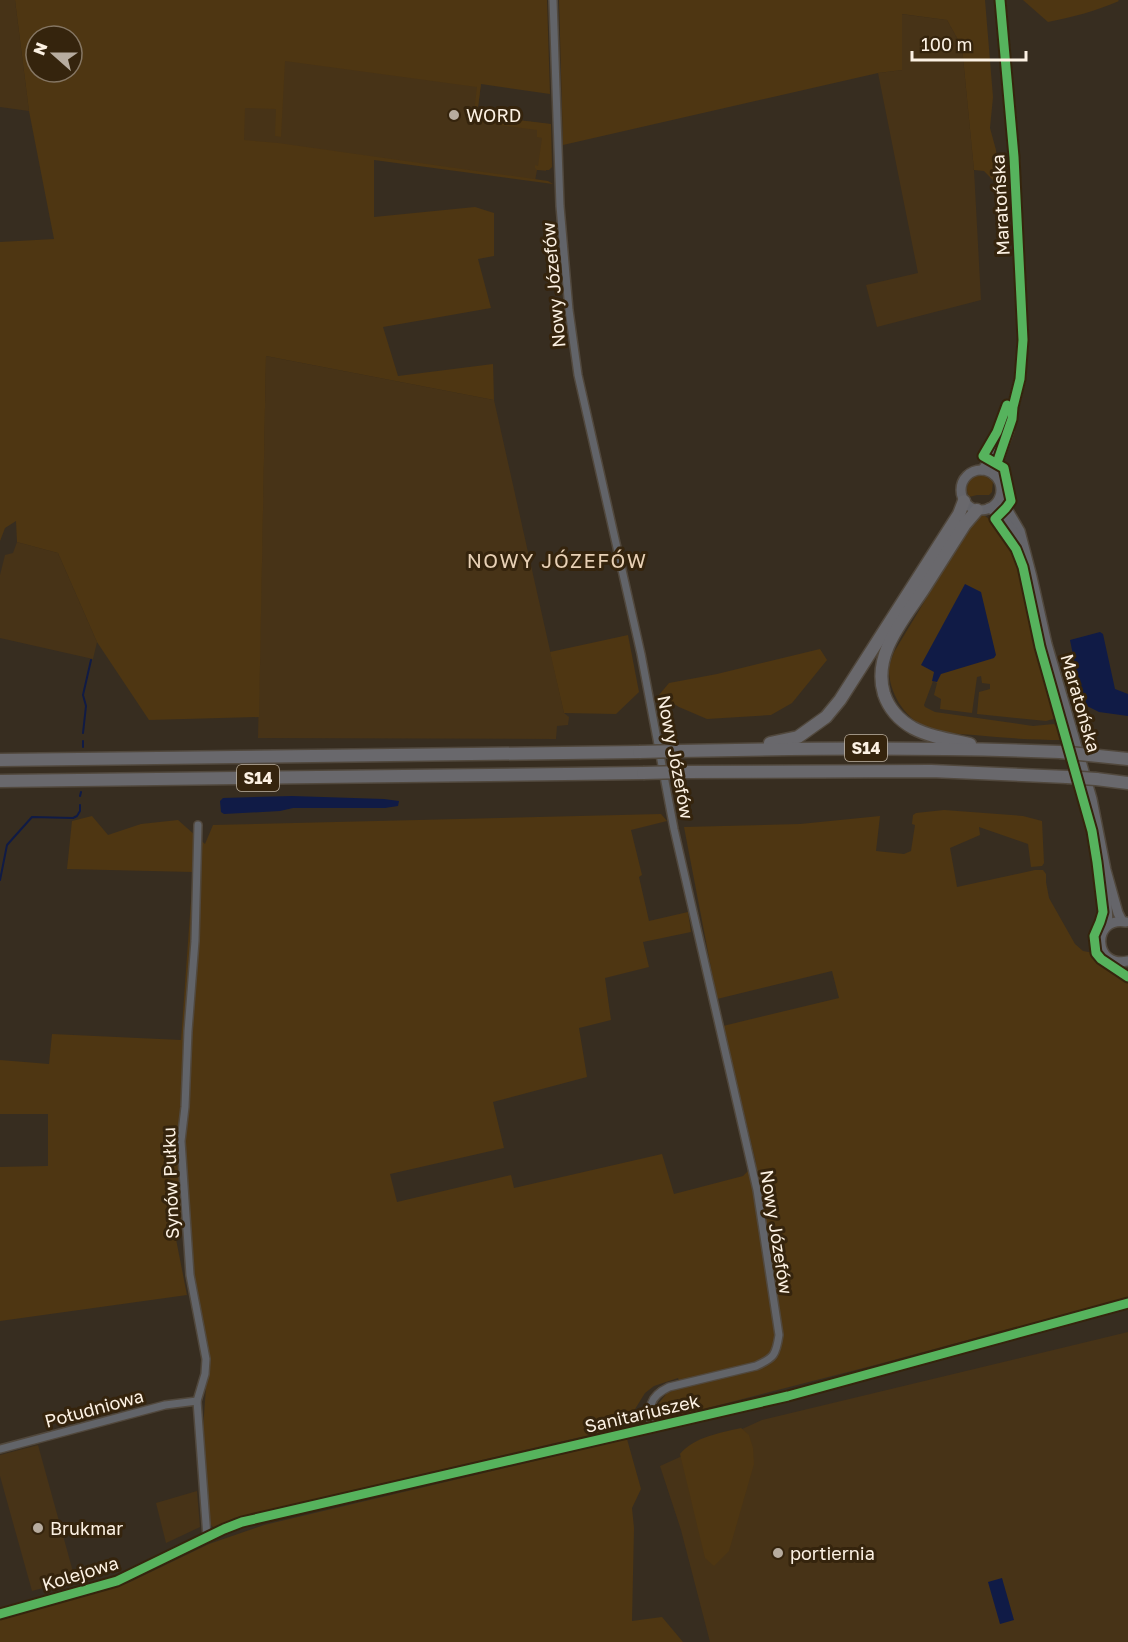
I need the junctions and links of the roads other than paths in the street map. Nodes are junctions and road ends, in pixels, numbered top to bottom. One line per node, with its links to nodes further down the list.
1 (553, 0): 23 (street, Nowy Józefów)
2 (1000, 0): 3 (main road, Maratońska)
3 (1013, 407): 4 (main road, Maratońska); 5 (main road, Maratońska)
4 (982, 470): 5 (main road); 7 (main road)
5 (994, 475): 6 (main road)
6 (1000, 497): 8 (main road); 9 (main road, Maratońska)
7 (964, 501): 8 (main road); 10 (highway)
8 (983, 509): 9 (main road, Maratońska); 11 (highway)
9 (1023, 545): 17 (main road, Maratońska)
10 (738, 749): 11 (highway, S14); 13 (highway, S14, bridge)
11 (994, 750): 12 (highway, S14, bridge)
12 (1128, 759)
13 (0, 760)
14 (0, 781): 15 (highway, S14, bridge)
15 (1128, 783)
16 (198, 825): 22 (street, Synów Pułku)
17 (1106, 870): 18 (main road, Maratońska); 19 (main road, Maratońska)
18 (1125, 922): 19 (main road)
19 (1108, 925): 20 (main road, Maratońska)
20 (1126, 963)
21 (1128, 1304): 23 (street, Sanitariuszek)
22 (197, 1401): 24 (street, Południowa); 25 (street, Synów Pułku)
23 (652, 1428): 25 (street, Sanitariuszek)
24 (0, 1449)
25 (207, 1537): 26 (street, Sanitariuszek)
26 (167, 1557): 27 (street, Kolejowa)
27 (0, 1614)

